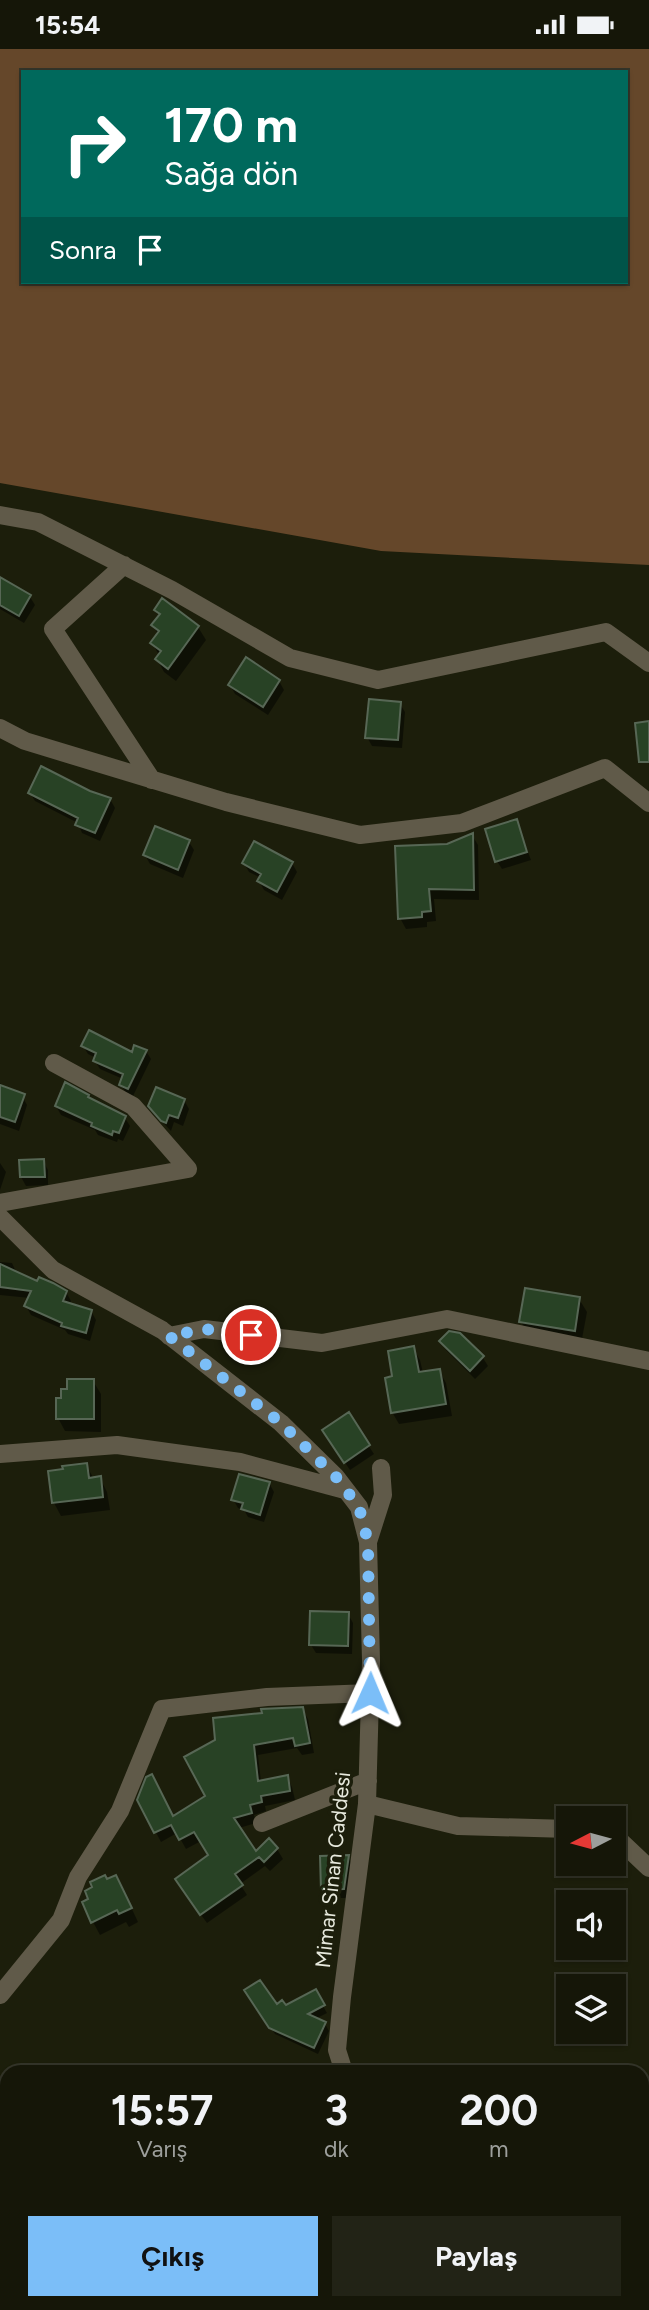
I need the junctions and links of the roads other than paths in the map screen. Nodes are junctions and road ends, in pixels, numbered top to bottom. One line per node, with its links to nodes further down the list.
1 (0, 515): 2 (street)
2 (124, 565): 3 (street); 5 (street)
3 (649, 663)
4 (0, 727): 5 (street)
5 (152, 779): 6 (street)
6 (649, 803)
7 (54, 1063): 8 (street)
8 (0, 1203)
9 (0, 1217): 10 (street, Mimar Sinan Caddesi)
10 (169, 1336): 11 (street); 14 (street, Mimar Sinan Caddesi)
11 (649, 1361)
12 (0, 1454): 14 (street)
13 (382, 1468): 15 (street)
14 (345, 1490): 15 (street, Mimar Sinan Caddesi)
15 (368, 1542): 16 (street, Mimar Sinan Caddesi)
16 (370, 1693): 17 (street, Mimar Sinan Caddesi); 23 (street)
17 (368, 1781): 18 (street, Mimar Sinan Caddesi); 19 (street)
18 (367, 1804): 20 (street); 24 (street, Mimar Sinan Caddesi)
19 (262, 1823)
20 (556, 1829)
21 (626, 1847): 22 (street)
22 (649, 1868)
23 (0, 1995)
24 (342, 2065)

